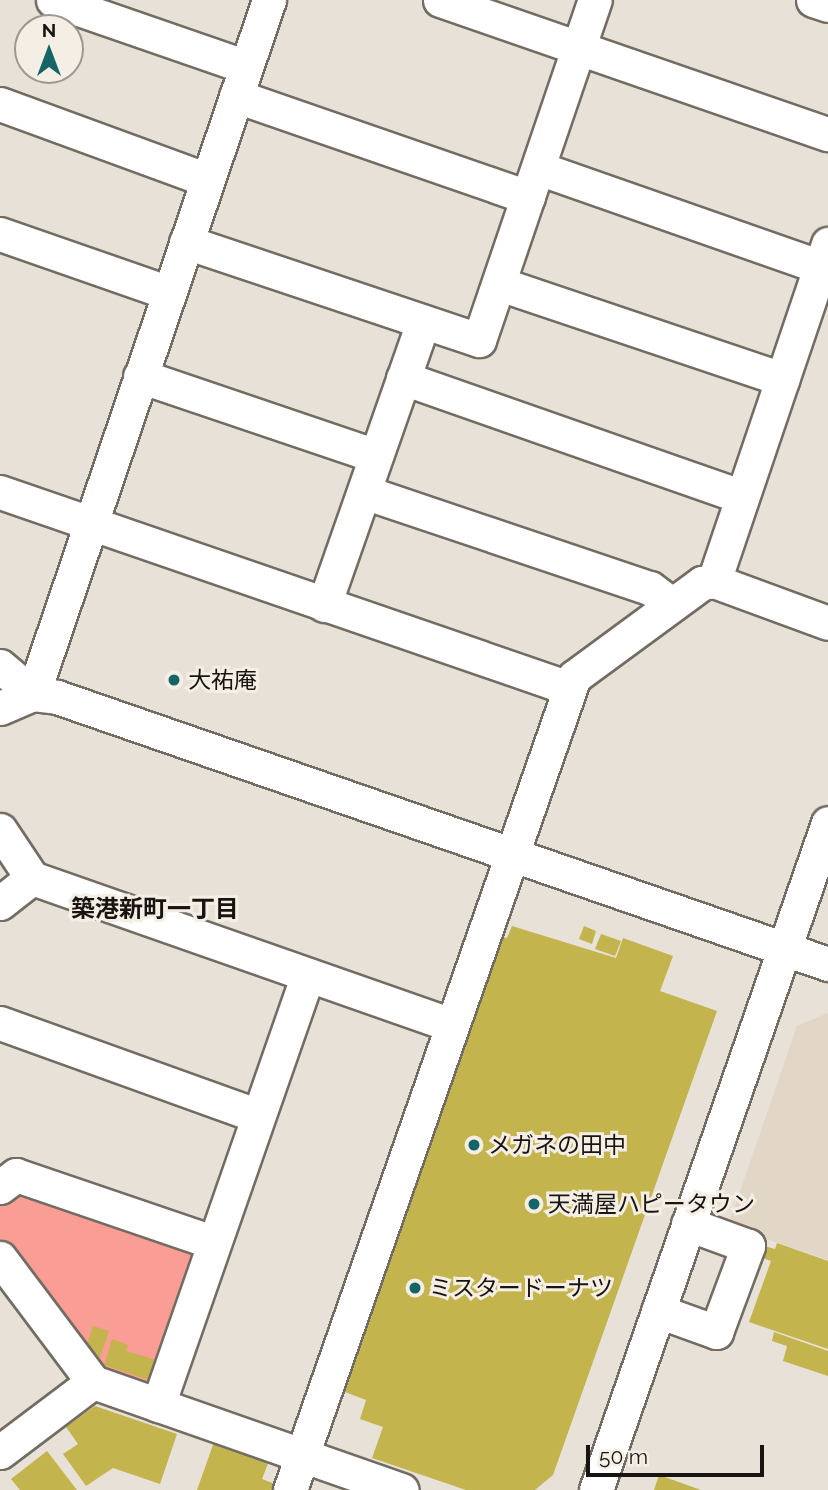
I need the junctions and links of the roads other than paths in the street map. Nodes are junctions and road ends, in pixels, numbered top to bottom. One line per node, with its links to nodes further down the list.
1 (53, 0): 8 (street)
2 (269, 0): 8 (street)
3 (440, 0): 7 (street)
4 (595, 0): 7 (street)
5 (813, 0): 6 (street)
6 (828, 5)
7 (579, 48): 10 (street); 12 (street)
8 (241, 82): 11 (street); 12 (street)
9 (0, 104): 11 (street)
10 (828, 134)
11 (208, 180): 14 (street)
12 (533, 183): 15 (street); 16 (street)
13 (0, 234): 17 (street)
14 (186, 242): 17 (street); 18 (street)
15 (824, 256): 21 (street)
16 (499, 284): 18 (street); 21 (street)
17 (169, 293): 19 (street)
18 (423, 322): 20 (street)
19 (141, 376): 22 (street); 26 (street)
20 (403, 378): 22 (street); 25 (street)
21 (782, 379): 25 (street)
22 (376, 456): 24 (street)
23 (0, 492): 26 (street)
24 (363, 492): 28 (street); 29 (street)
25 (743, 497): 27 (street)
26 (90, 525): 29 (street); 33 (street)
27 (714, 581): 28 (street); 30 (street)
28 (671, 604): 32 (street)
29 (324, 605): 32 (street)
30 (828, 623)
31 (0, 666): 33 (street)
32 (569, 688): 37 (street)
33 (33, 694): 34 (street); 37 (street)
34 (0, 708)
35 (828, 823): 40 (street)
36 (0, 830): 38 (street)
37 (512, 854): 40 (street); 44 (street)
38 (32, 877): 39 (street); 42 (street)
39 (0, 903)
40 (785, 948): 41 (street); 47 (street)
41 (828, 964)
42 (308, 975): 44 (street); 45 (street)
43 (0, 1023): 45 (street)
44 (452, 1026): 54 (street)
45 (256, 1115): 48 (street)
46 (0, 1187): 48 (street)
47 (688, 1224): 50 (street); 50 (street)
48 (212, 1242): 52 (street)
49 (0, 1258): 51 (street)
50 (658, 1311): 57 (street)
51 (93, 1382): 52 (street); 53 (street)
52 (158, 1405): 54 (street)
53 (0, 1452)
54 (302, 1455): 55 (street); 56 (street)
55 (290, 1490)
56 (402, 1490)
57 (596, 1490)

